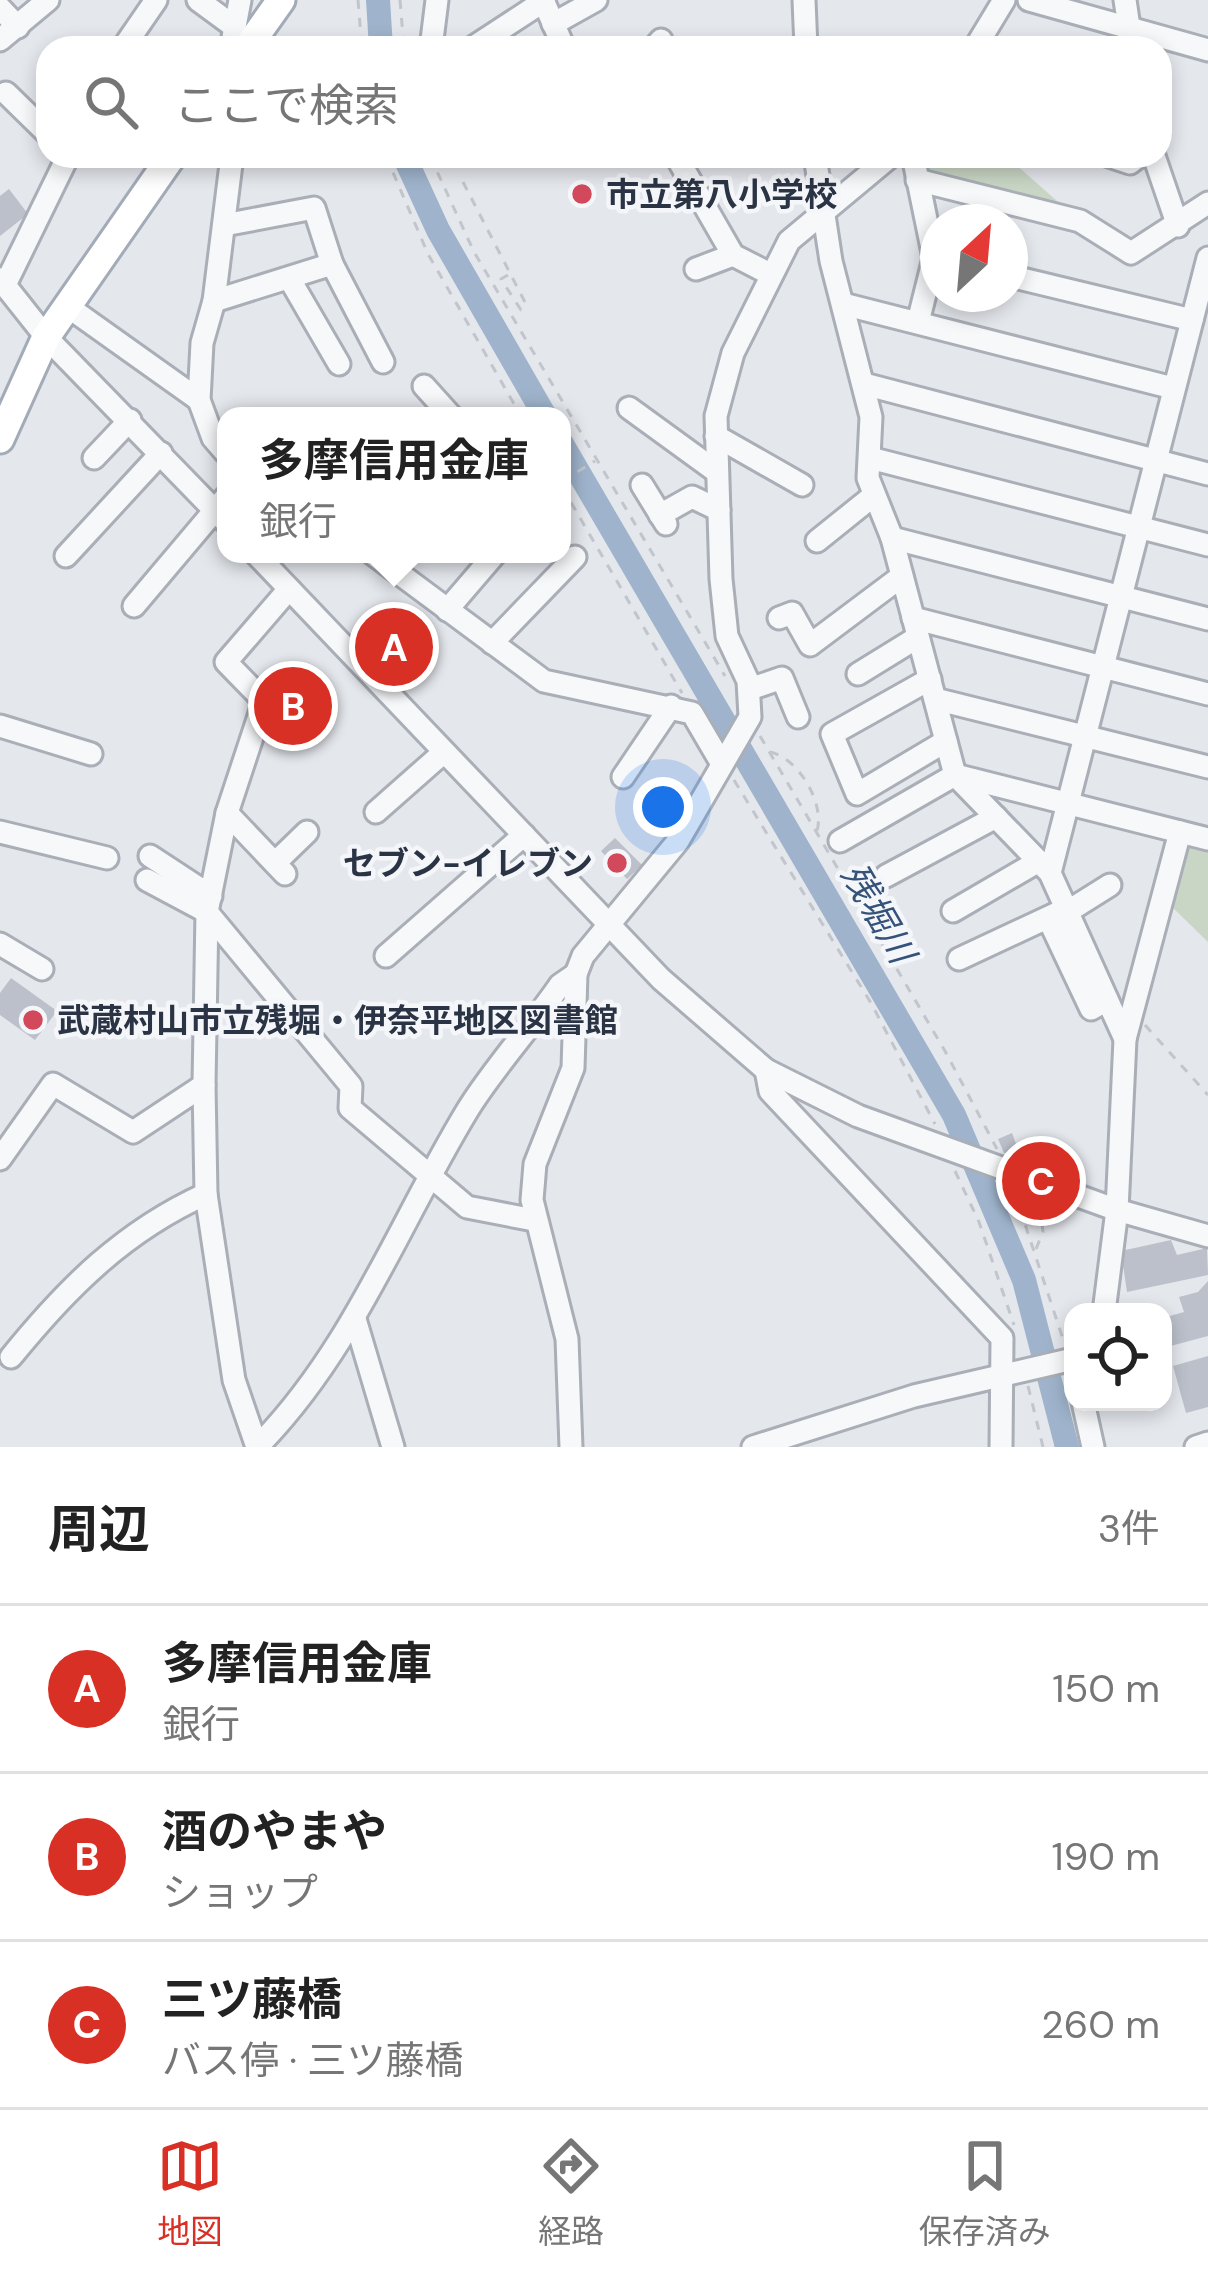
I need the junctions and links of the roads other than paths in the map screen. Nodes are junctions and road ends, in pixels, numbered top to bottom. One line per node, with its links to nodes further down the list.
1 (48, 0): 15 (street)
2 (156, 0): 17 (street)
3 (198, 0): 18 (street)
4 (239, 0): 18 (street)
5 (281, 0): 18 (main road)
6 (437, 0): 19 (street)
7 (596, 0): 14 (street)
8 (805, 0): 22 (street)
9 (1004, 0): 23 (street)
10 (1029, 0): 16 (street)
11 (1125, 0): 16 (street)
12 (544, 1): 14 (street); 20 (street)
13 (0, 8): 15 (street)
14 (553, 24): 21 (street)
15 (9, 34)
16 (1136, 35)
17 (131, 36)
18 (240, 36)
19 (432, 36)
20 (490, 36)
21 (558, 36)
22 (806, 36)
23 (982, 36)
24 (1172, 42): 25 (street)
25 (1208, 50)
26 (5, 93): 27 (street)
27 (36, 123)
28 (62, 168): 49 (street)
29 (164, 168): 52 (main road)
30 (231, 168): 40 (street)
31 (683, 168): 42 (street)
32 (818, 168): 39 (street)
33 (876, 168): 39 (street)
34 (915, 168): 36 (street)
35 (1158, 168): 41 (street)
36 (917, 180): 38 (street); 41 (street)
37 (1208, 203): 41 (street)
38 (923, 204)
39 (827, 206): 46 (street); 51 (street)
40 (224, 225): 44 (street); 50 (street)
41 (1178, 226)
42 (733, 255): 45 (street); 46 (street)
43 (1208, 258): 54 (street)
44 (332, 264): 47 (street); 57 (street)
45 (696, 269)
46 (770, 274): 66 (street)
47 (289, 278): 50 (street); 58 (street)
48 (1028, 280): 54 (street)
49 (3, 282): 56 (street)
50 (214, 302): 62 (street)
51 (843, 304): 55 (street); 59 (street)
52 (67, 306): 56 (main road); 62 (street)
53 (921, 312): 55 (street)
54 (1192, 320): 61 (street)
55 (918, 322): 61 (street)
56 (46, 337): 65 (street); 67 (main road)
57 (382, 362)
58 (339, 364)
59 (864, 384): 71 (street); 72 (street)
60 (424, 386): 63 (street)
61 (1173, 388): 72 (street)
62 (199, 400): 68 (street)
63 (443, 407)
64 (629, 408): 73 (street)
65 (130, 420): 69 (street); 70 (street)
66 (716, 436): 73 (street); 76 (street)
67 (0, 439)
68 (217, 442)
69 (161, 453): 78 (street); 85 (street)
70 (94, 458)
71 (870, 458): 77 (street); 81 (street)
72 (1154, 460): 74 (street); 81 (street)
73 (717, 472): 79 (street)
74 (1208, 474)
75 (642, 485): 79 (street)
76 (802, 485)
77 (873, 496): 82 (street); 83 (street)
78 (217, 504)
79 (719, 510): 103 (street)
80 (217, 516): 95 (street)
81 (1137, 527): 84 (street); 94 (street)
82 (892, 538): 92 (street); 94 (street)
83 (817, 541)
84 (1208, 545)
85 (66, 556)
86 (574, 557): 87 (street)
87 (571, 560)
88 (264, 563): 93 (street)
89 (390, 563): 96 (street)
90 (487, 563): 96 (street)
91 (568, 563): 100 (street)
92 (902, 576): 97 (street); 99 (street)
93 (289, 589): 111 (street); 119 (street)
94 (1120, 596): 98 (street); 101 (street)
95 (134, 606)
96 (447, 610): 100 (street)
97 (779, 618)
98 (1208, 619)
99 (916, 628): 101 (street); 102 (street); 104 (street)
100 (492, 643): 106 (street)
101 (1102, 667): 105 (street); 109 (street)
102 (858, 674)
103 (750, 689): 107 (street); 113 (street)
104 (932, 689): 109 (street); 110 (street); 110 (street)
105 (1208, 694)
106 (674, 707): 113 (street); 116 (street)
107 (798, 716)
108 (0, 727): 112 (street)
109 (1085, 736): 114 (street); 117 (street)
110 (946, 741): 115 (street)
111 (444, 752): 118 (street); 124 (street)
112 (91, 754)
113 (726, 767): 136 (street)
114 (1208, 767)
115 (955, 775): 117 (street); 120 (street); 126 (street)
116 (623, 777)
117 (1068, 803): 123 (street); 129 (street)
118 (376, 812)
119 (227, 813): 122 (street); 133 (street)
120 (995, 817): 129 (street); 130 (street)
121 (0, 832): 128 (street)
122 (307, 832)
123 (1180, 832): 125 (street); 142 (street)
124 (524, 835): 136 (street); 138 (street)
125 (1208, 839)
126 (840, 841)
127 (150, 856): 133 (street)
128 (106, 858)
129 (1045, 867): 134 (street); 135 (street)
130 (886, 876)
131 (147, 880): 133 (street)
132 (1110, 885): 135 (street)
133 (209, 904): 144 (street); 146 (street)
134 (953, 911)
135 (1060, 913): 139 (street); 142 (street)
136 (609, 925): 141 (street); 143 (street)
137 (0, 944): 140 (street)
138 (398, 955)
139 (959, 959)
140 (42, 969)
141 (576, 974): 146 (street); 149 (street)
142 (1125, 1039): 148 (street)
143 (768, 1080): 148 (street); 155 (street)
144 (204, 1085): 145 (street); 147 (street)
145 (0, 1159)
146 (429, 1179): 149 (street); 152 (street)
147 (206, 1194): 153 (street); 158 (street)
148 (1117, 1210): 150 (street); 151 (street)
149 (534, 1220): 160 (street)
150 (1208, 1236)
151 (1105, 1303)
152 (355, 1318): 158 (street); 159 (street)
153 (10, 1358)
154 (1064, 1364): 155 (street)
155 (1001, 1376): 161 (street); 162 (street)
156 (1092, 1438): 163 (street)
157 (1208, 1443): 164 (street)
158 (257, 1447)
159 (392, 1447)
160 (571, 1447)
161 (753, 1447)
162 (1000, 1447)
163 (1110, 1447)
164 (1196, 1447)

